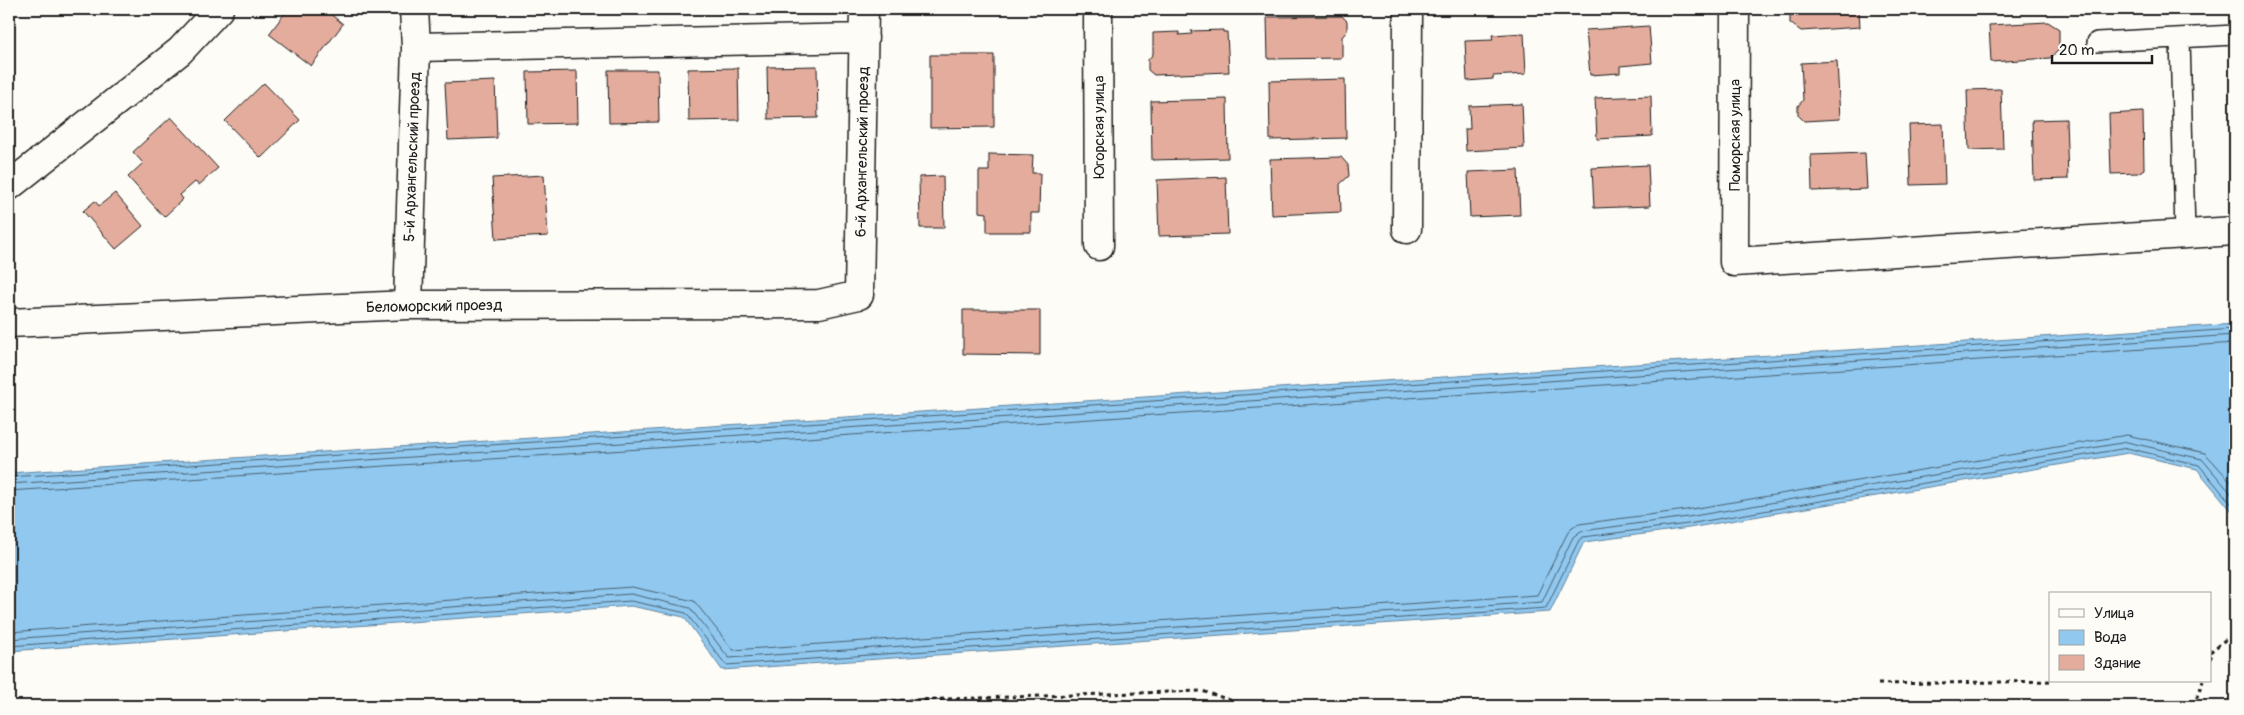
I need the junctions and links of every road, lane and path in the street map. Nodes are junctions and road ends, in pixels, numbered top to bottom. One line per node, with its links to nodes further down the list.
1 (219, 9): 12 (street)
2 (414, 9): 11 (street, 5-й Архангельский проезд)
3 (864, 9): 8 (street, 6-й Архангельский проезд)
4 (1098, 9): 16 (street, Югорская улица)
5 (1408, 9): 13 (street)
6 (1735, 9): 15 (street, Поморская улица)
7 (2235, 36): 9 (lane)
8 (864, 38): 11 (street); 17 (street, 6-й Архангельский проезд)
9 (2180, 38): 10 (lane); 15 (lane)
10 (2097, 42)
11 (416, 47): 18 (street, 5-й Архангельский проезд)
12 (9, 186)
13 (1407, 229)
14 (2235, 231): 15 (street)
15 (2185, 234)
16 (1099, 246)
17 (859, 294): 18 (street, Беломорский проезд)
18 (408, 305): 19 (street, Беломорский проезд)
19 (9, 323)
20 (2235, 632): 21 (path)
21 (2212, 652)
22 (2049, 681): 24 (path)
23 (2203, 682): 27 (path)
24 (1878, 684)
25 (788, 704): 26 (path)
26 (1248, 706)
27 (2194, 706)

